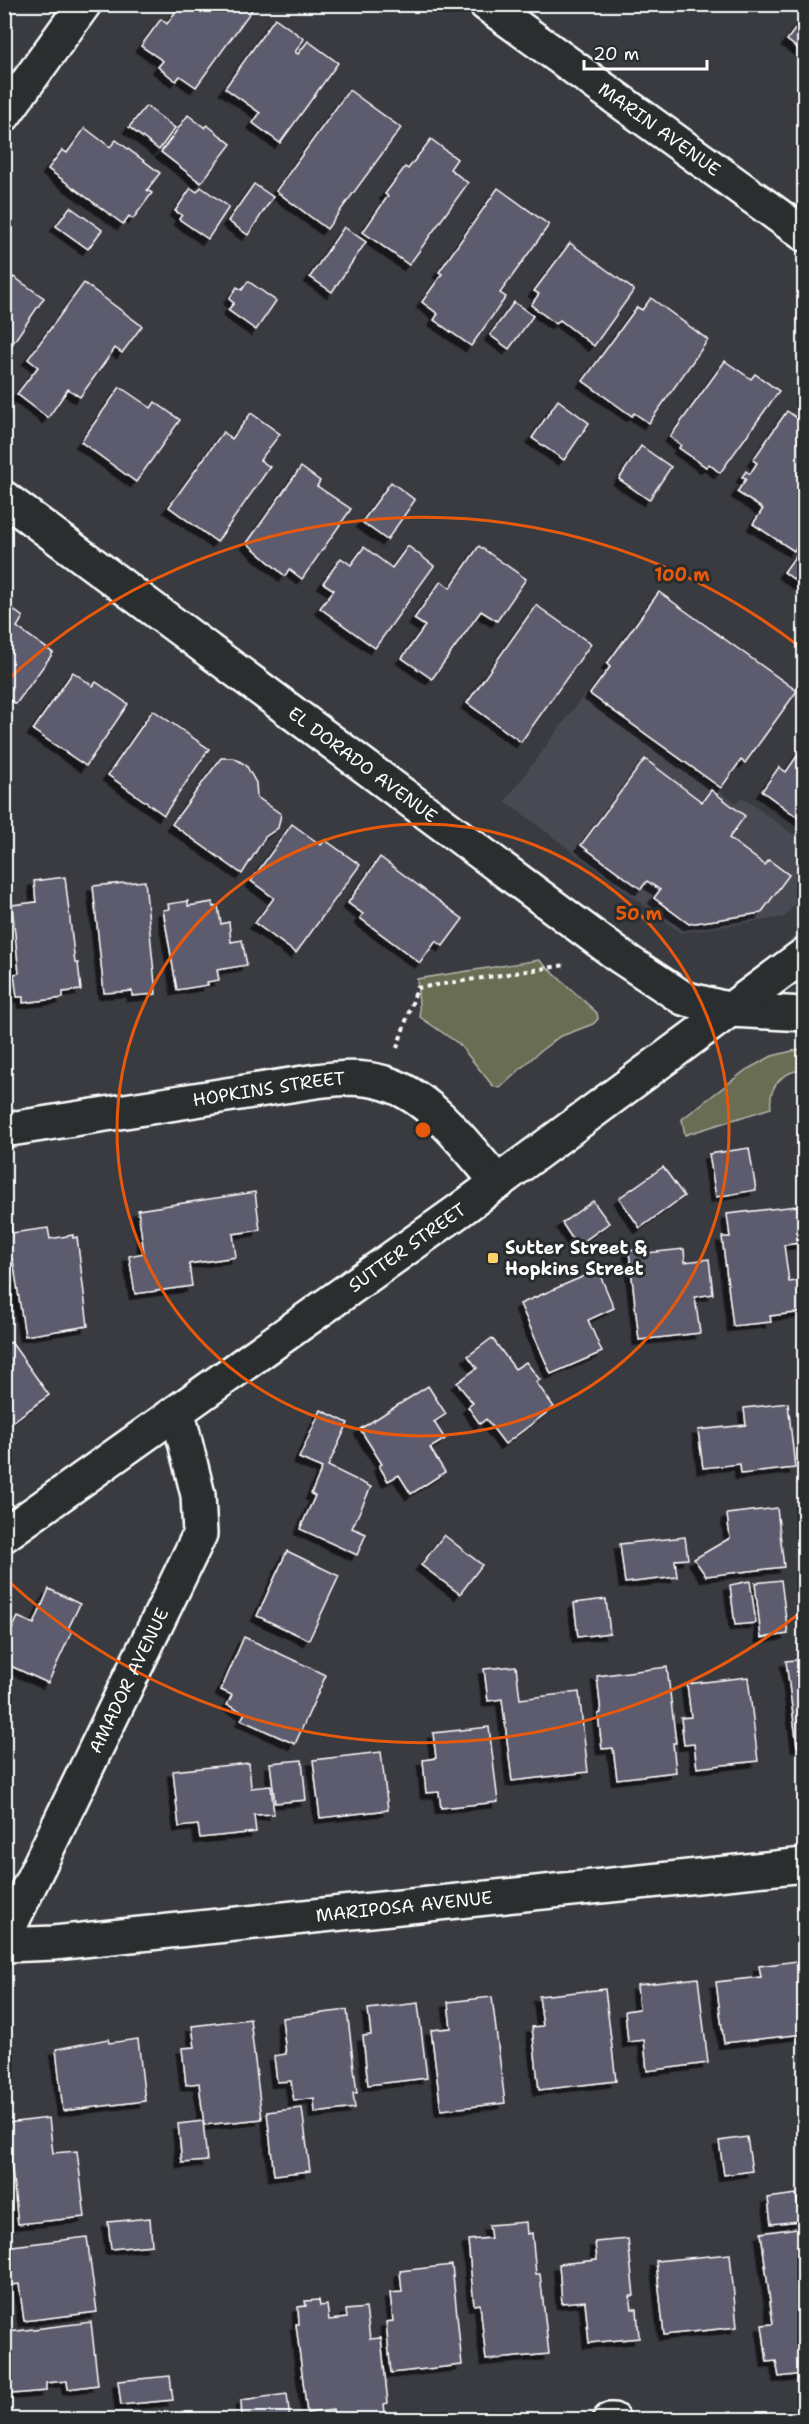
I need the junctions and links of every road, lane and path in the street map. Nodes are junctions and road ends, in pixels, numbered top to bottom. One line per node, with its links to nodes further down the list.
1 (84, 4): 3 (street)
2 (486, 4): 4 (street, MARIN AVENUE)
3 (4, 115)
4 (804, 234)
5 (4, 498): 7 (street, EL DORADO AVENUE)
6 (804, 955): 8 (street, SUTTER STREET)
7 (621, 957): 8 (street, EL DORADO AVENUE); 10 (path)
8 (731, 1010): 9 (street, EL DORADO AVENUE); 12 (street, SUTTER STREET)
9 (804, 1014)
10 (386, 1083): 11 (street, HOPKINS STREET); 12 (street, HOPKINS STREET)
11 (4, 1130)
12 (498, 1183): 13 (street, SUTTER STREET)
13 (178, 1413): 14 (street, SUTTER STREET); 16 (street, AMADOR AVENUE)
14 (4, 1535)
15 (804, 1865): 17 (street, MARIPOSA AVENUE)
16 (4, 1938)
17 (4, 1945)

